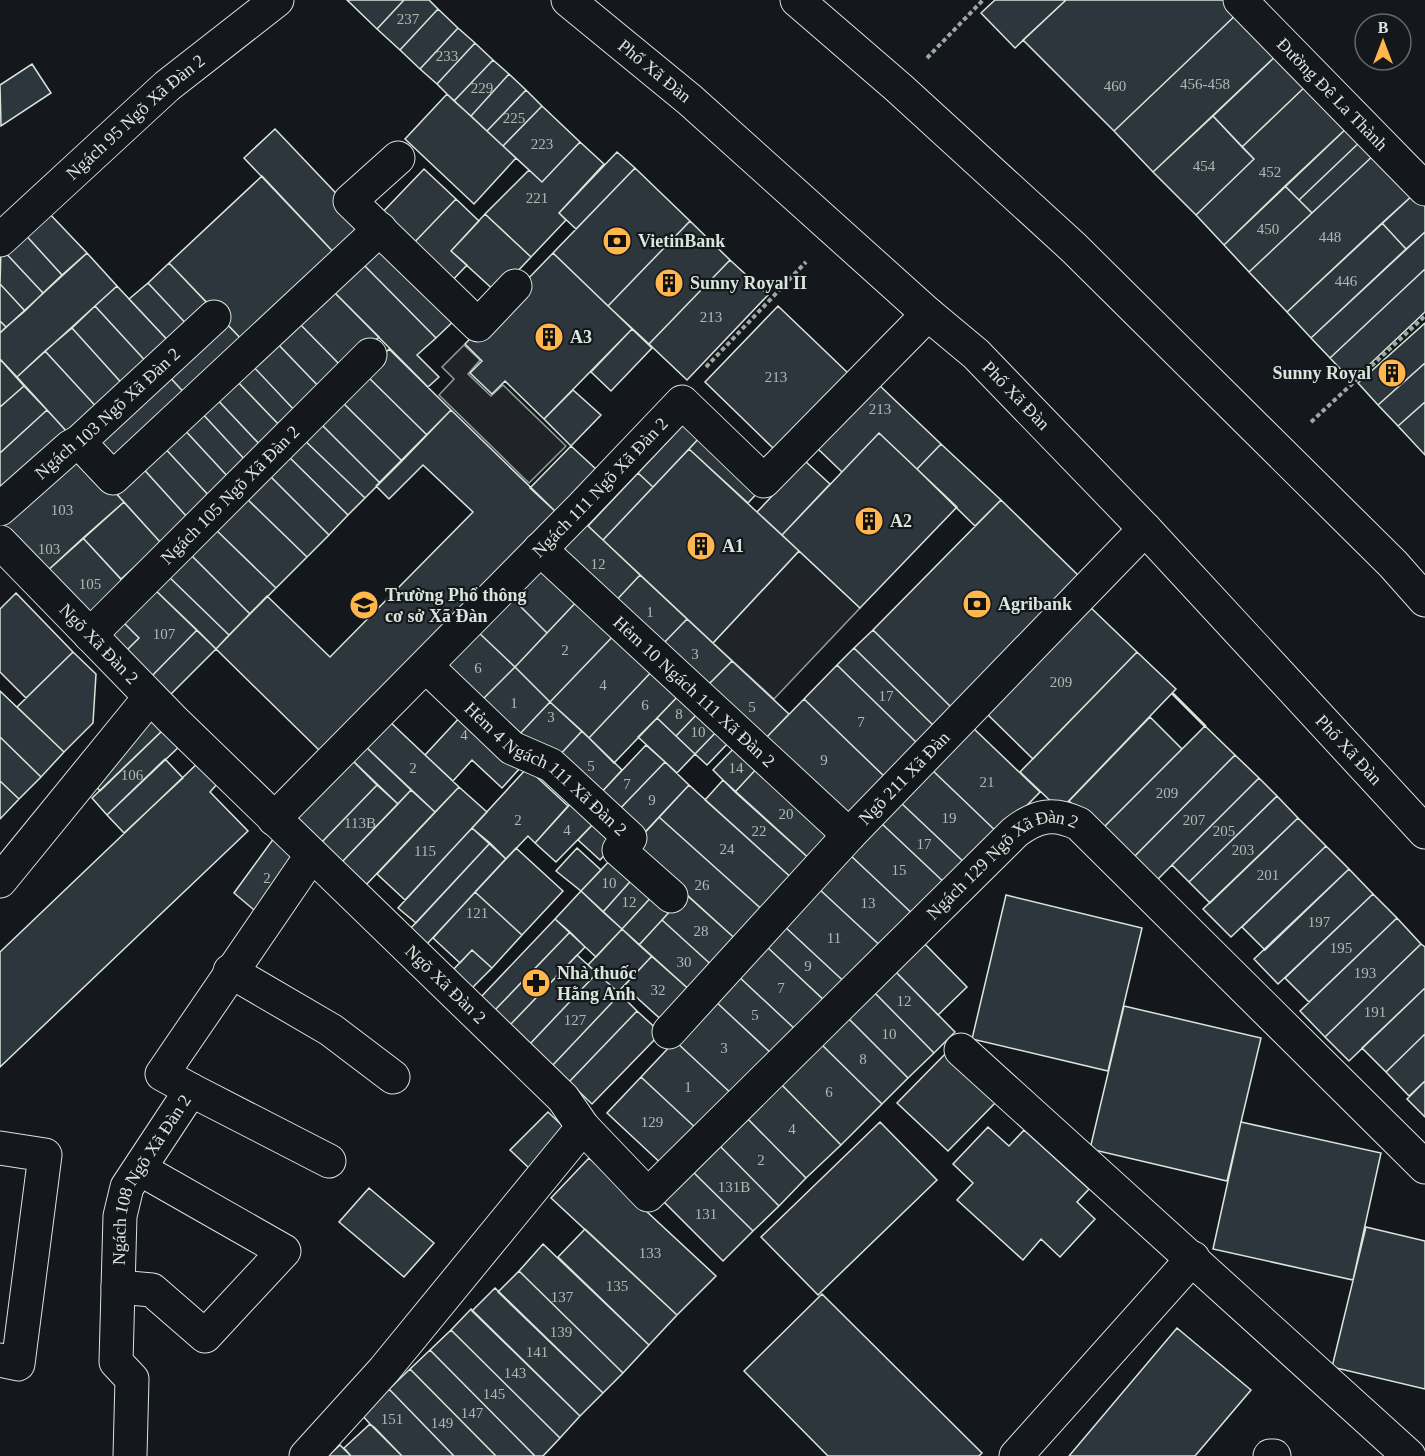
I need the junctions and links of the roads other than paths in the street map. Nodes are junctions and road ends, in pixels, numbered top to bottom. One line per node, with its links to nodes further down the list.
1 (277, 0): 8 (main road, Ngách 95 Ngõ Xã Đàn 2)
2 (568, 0): 10 (main road, Phố Xã Đàn)
3 (797, 0): 18 (main road)
4 (1240, 0): 6 (main road, Đường Đê La Thành)
5 (398, 158): 7 (main road)
6 (1425, 189)
7 (380, 229): 9 (main road); 13 (main road)
8 (0, 240)
9 (515, 286)
10 (928, 314): 15 (main road, Phố Xã Đàn); 17 (main road, Ngách 111 Ngõ Xã Đàn 2)
11 (214, 317): 13 (main road, Ngách 103 Ngõ Xã Đàn 2)
12 (370, 355): 19 (main road, Ngách 105 Ngõ Xã Đàn 2)
13 (80, 442): 14 (main road, Ngách 103 Ngõ Xã Đàn 2)
14 (0, 509)
15 (1146, 529): 23 (main road, Phố Xã Đàn); 24 (main road, Ngõ 211 Xã Đàn)
16 (0, 542): 19 (main road, Ngõ Xã Đàn 2)
17 (540, 549): 20 (main road, Ngách 111 Ngõ Xã Đàn 2); 24 (main road, Hẻm 10 Ngách 111 Xã Đàn 2)
18 (1425, 600)
19 (90, 635): 21 (main road, Ngõ Xã Đàn 2)
20 (426, 666): 22 (main road, Ngách 111 Ngõ Xã Đàn 2); 27 (main road, Hẻm 4 Ngách 111 Xã Đàn 2)
21 (150, 697): 22 (main road, Ngõ Xã Đàn 2); 26 (main road)
22 (273, 819): 25 (main road, Ngõ Xã Đàn 2)
23 (1425, 832)
24 (849, 835): 29 (main road, Ngõ 211 Xã Đàn)
25 (311, 856): 28 (main road, Ngách 108 Ngõ Xã Đàn 2); 33 (main road, Ngõ Xã Đàn 2)
26 (0, 880)
27 (671, 896)
28 (230, 971): 31 (main road); 32 (main road, Ngách 108 Ngõ Xã Đàn 2)
29 (669, 1032)
30 (961, 1050): 38 (main road)
31 (393, 1077)
32 (191, 1090): 35 (main road); 37 (main road, Ngách 108 Ngõ Xã Đàn 2)
33 (583, 1127): 36 (main road, Ngách 129 Ngõ Xã Đàn 2); 42 (main road)
34 (0, 1148): 40 (main road)
35 (329, 1161)
36 (1425, 1167)
37 (140, 1169): 39 (main road, Ngách 108 Ngõ Xã Đàn 2); 39 (main road)
38 (1193, 1258): 43 (main road); 44 (main road)
39 (118, 1287): 41 (main road, Ngách 108 Ngõ Xã Đàn 2)
40 (0, 1360)
41 (130, 1456)
42 (306, 1456)
43 (1016, 1456)
44 (1409, 1456)

